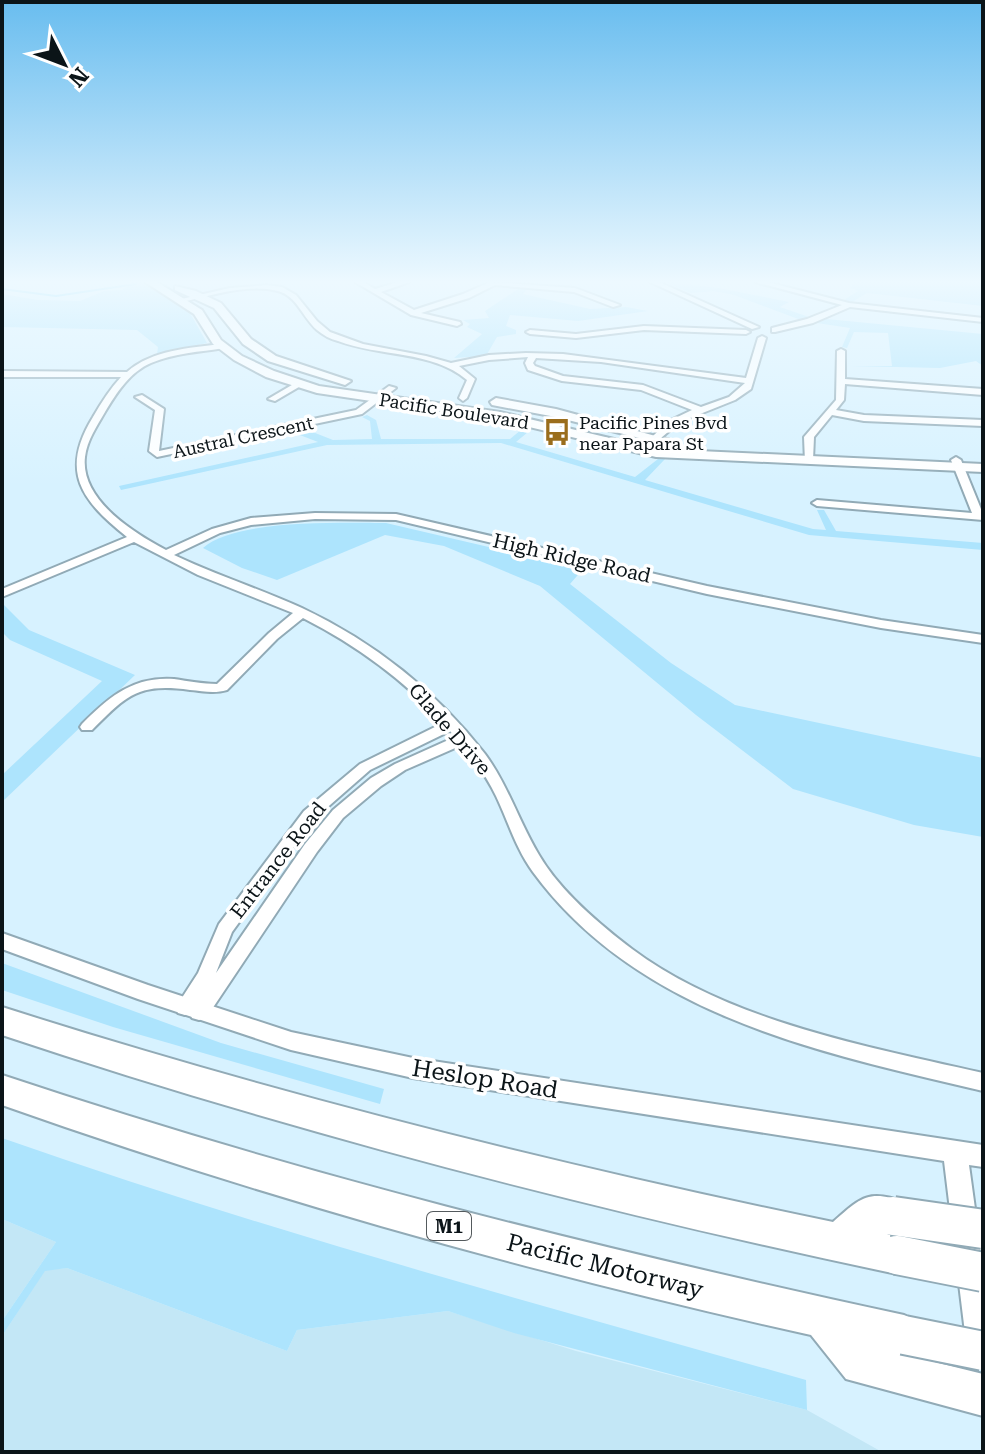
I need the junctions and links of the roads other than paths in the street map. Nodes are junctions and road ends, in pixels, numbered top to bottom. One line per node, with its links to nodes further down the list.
1 (200, 350): 10 (street)
2 (227, 350): 13 (main road, Pacific Boulevard)
3 (260, 350): 14 (main road)
4 (375, 350): 8 (street)
5 (759, 350): 11 (street)
6 (841, 351): 12 (street)
7 (533, 356): 8 (street); 11 (street); 20 (street)
8 (453, 365): 17 (street)
9 (2, 374): 10 (street)
10 (126, 374): 31 (street, Glade Drive)
11 (750, 381): 20 (street)
12 (842, 381): 15 (street); 21 (street)
13 (300, 384): 18 (street); 19 (main road, Pacific Boulevard)
14 (392, 388): 17 (main road); 19 (street, Austral Crescent)
15 (983, 392)
16 (139, 397): 19 (street, Austral Crescent)
17 (463, 398): 23 (main road)
18 (272, 399)
19 (380, 399): 24 (main road, Pacific Boulevard)
20 (701, 410): 23 (street)
21 (831, 412): 22 (street); 25 (street)
22 (983, 423)
23 (656, 439): 24 (street); 25 (main road)
24 (643, 450): 25 (main road, Pacific Boulevard)
25 (808, 456): 27 (main road, Pacific Boulevard)
26 (983, 462): 27 (main road)
27 (957, 463): 28 (main road, Pacific Boulevard); 30 (street)
28 (983, 468)
29 (817, 503): 30 (street)
30 (981, 517)
31 (136, 537): 32 (street, Glade Drive); 33 (street)
32 (165, 555): 34 (street, Glade Drive); 35 (street, High Ridge Road)
33 (2, 593)
34 (301, 613): 36 (street, Glade Drive); 37 (street)
35 (983, 639)
36 (450, 725): 38 (street, Glade Drive); 39 (street, Entrance Road)
37 (87, 727)
38 (463, 739): 40 (street, Entrance Road); 44 (street, Glade Drive)
39 (318, 806): 40 (street); 42 (street, Entrance Road)
40 (338, 814): 42 (street, Entrance Road)
41 (2, 941): 42 (street, Heslop Road)
42 (192, 1009): 46 (street, Heslop Road)
43 (2, 1021): 49 (highway)
44 (983, 1082)
45 (2, 1090): 51 (highway, Pacific Motorway / M1)
46 (955, 1153): 47 (street, Heslop Road); 53 (street)
47 (983, 1156)
48 (983, 1229): 49 (highway, bridge)
49 (838, 1243): 50 (highway, bridge)
50 (983, 1272)
51 (823, 1318): 52 (highway, Pacific Motorway / M1, bridge); 54 (highway)
52 (983, 1351)
53 (983, 1361)
54 (983, 1395)

